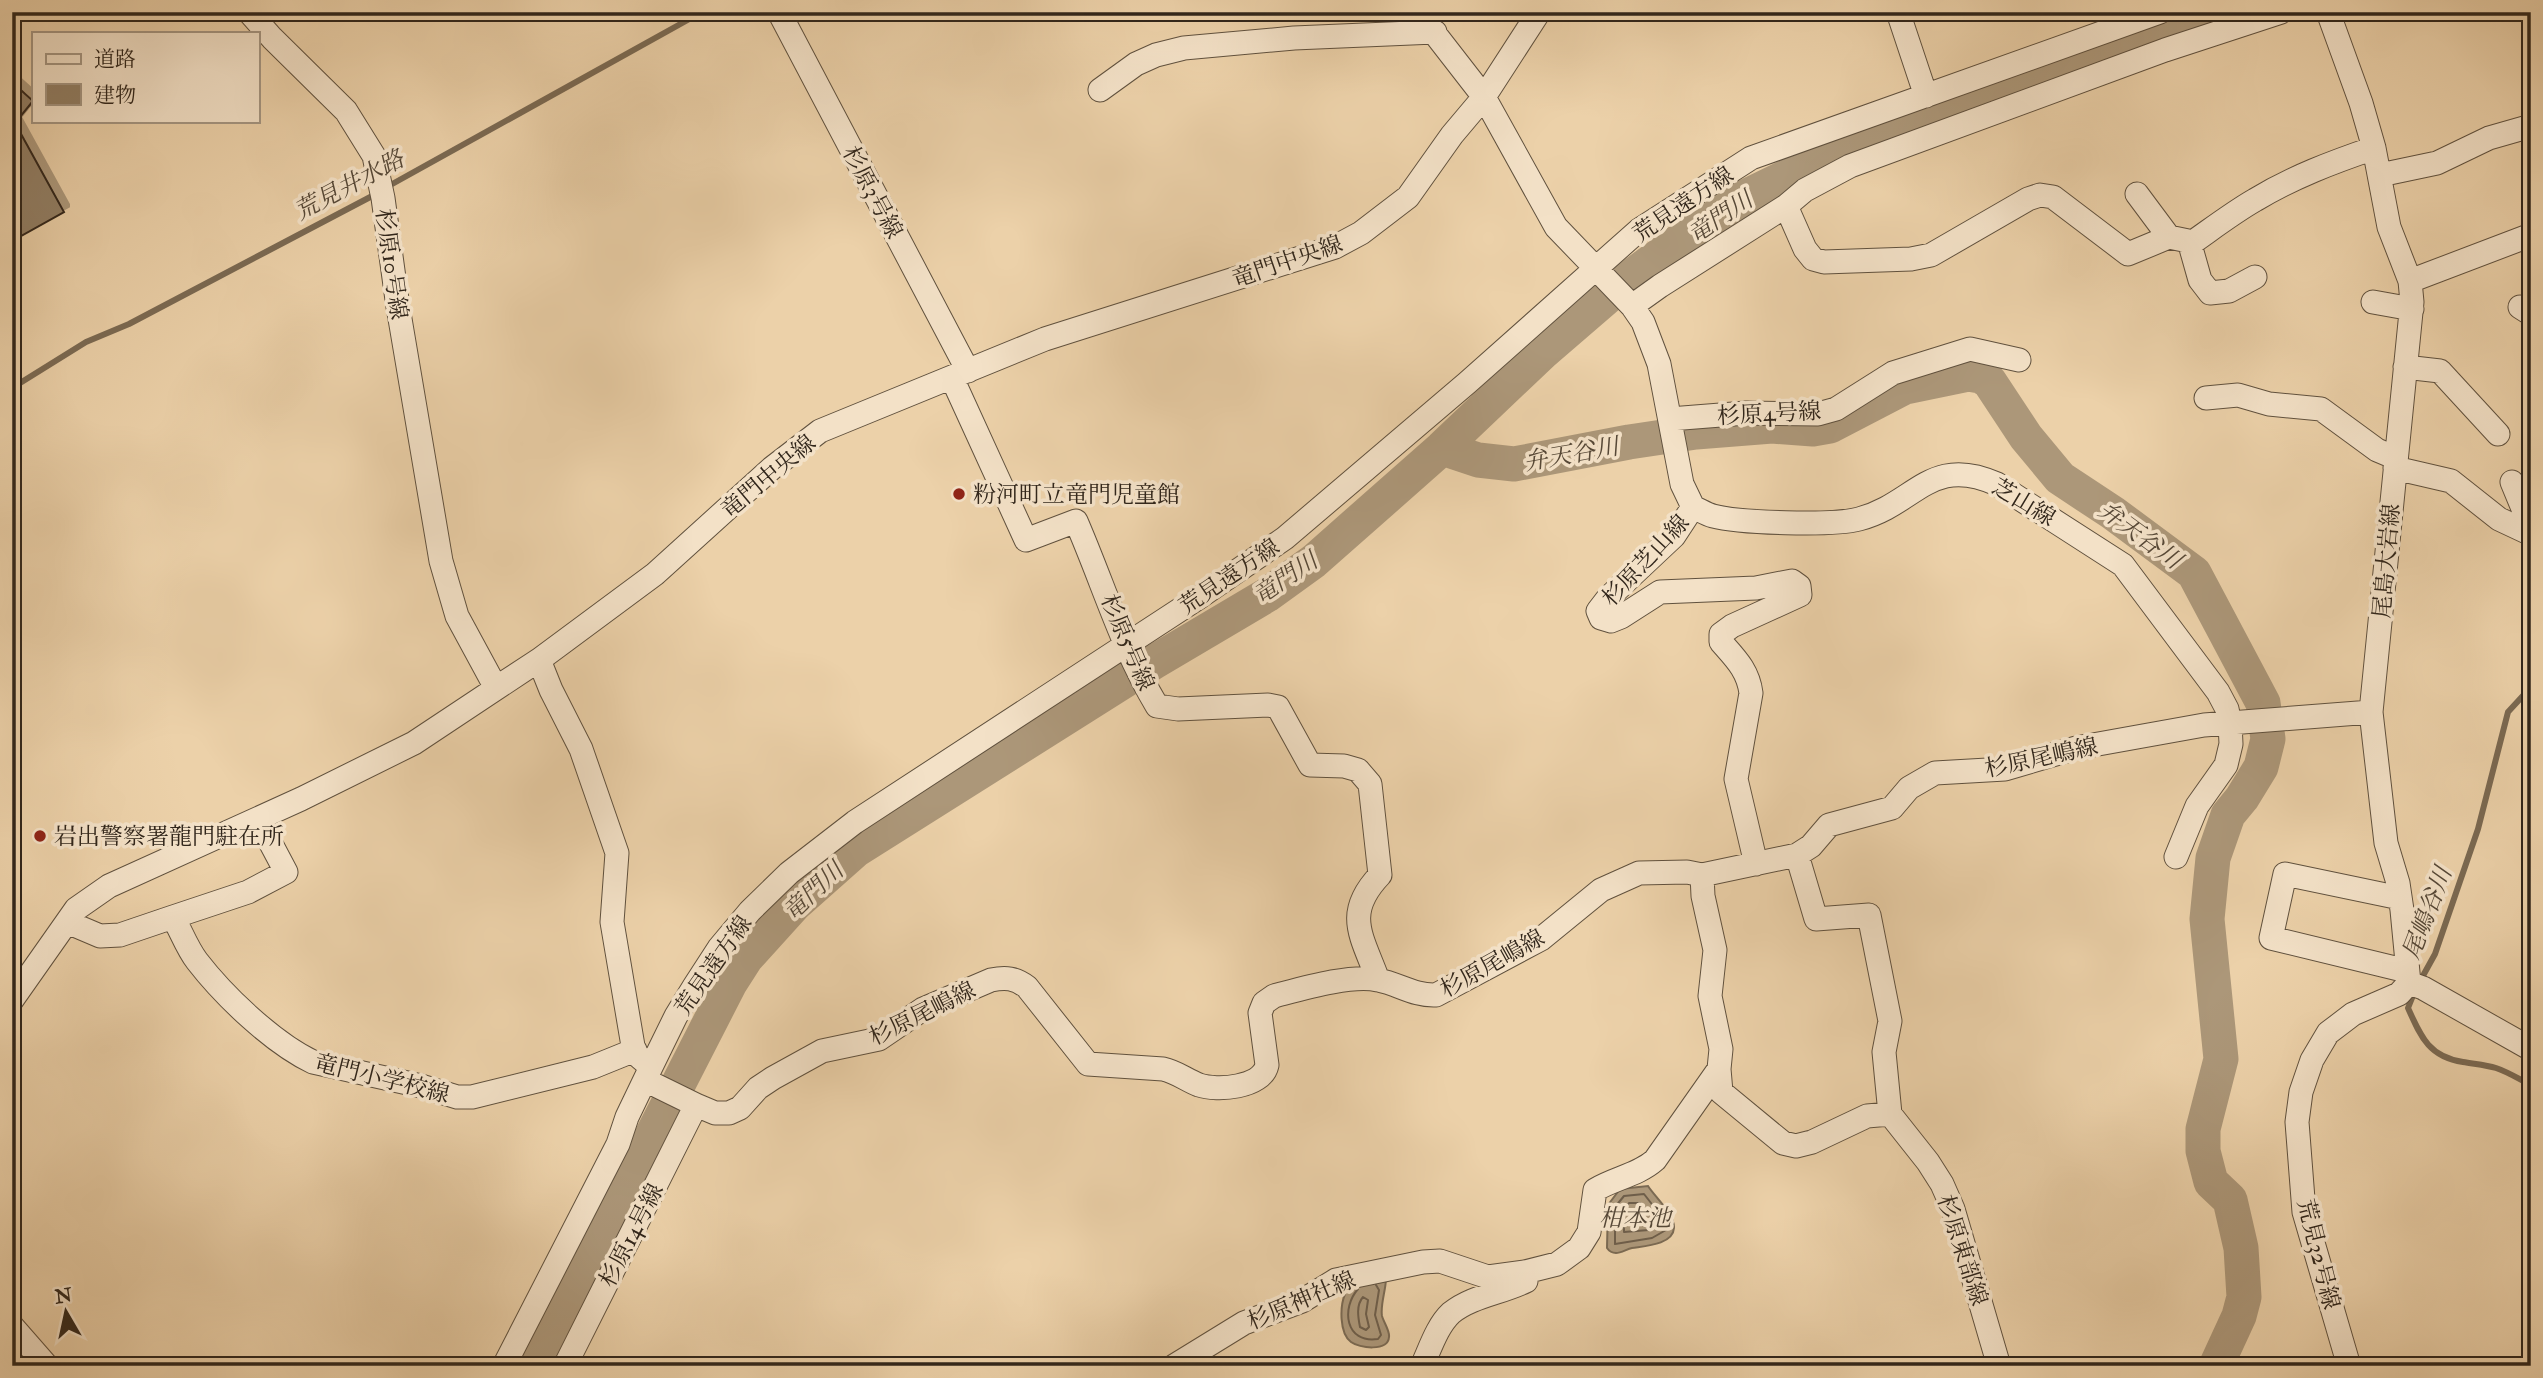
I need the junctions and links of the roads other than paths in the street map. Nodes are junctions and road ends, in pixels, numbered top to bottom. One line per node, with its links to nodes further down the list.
1 (249, 12): 40 (street, 杉原10号線)
2 (779, 12): 29 (street, 杉原3号線)
3 (1418, 12): 9 (street, 杉原芝山線)
4 (1539, 12): 12 (street, 竜門中央線)
5 (1898, 12): 11 (street)
6 (2160, 12): 11 (street, 荒見遠方線)
7 (2281, 12): 17 (street)
8 (2328, 12): 14 (street, 尾島大岩線)
9 (1435, 32): 10 (street); 12 (street, 杉原芝山線)
10 (1100, 90)
11 (1926, 96): 21 (street, 荒見遠方線)
12 (1483, 97): 21 (street, 杉原芝山線); 29 (street, 竜門中央線)
13 (2531, 127): 15 (street)
14 (2374, 148): 15 (street, 尾島大岩線); 19 (street)
15 (2380, 175): 23 (street, 尾島大岩線)
16 (2137, 194): 19 (street)
17 (1786, 206): 19 (street); 25 (street)
18 (2531, 235): 23 (street)
19 (2179, 239): 22 (street)
20 (2443, 246): 23 (street)
21 (1600, 273): 25 (street, 杉原芝山線); 38 (street, 荒見遠方線)
22 (2255, 276)
23 (2418, 277): 26 (street, 尾島大岩線)
24 (2373, 302): 26 (street)
25 (1631, 305): 31 (street, 杉原芝山線)
26 (2412, 309): 28 (street, 尾島大岩線)
27 (2020, 360): 31 (street, 杉原4号線)
28 (2405, 367): 32 (street); 33 (street, 尾島大岩線)
29 (960, 374): 38 (street, 杉原5号線); 39 (street, 竜門中央線)
30 (2206, 398): 33 (street)
31 (1672, 428): 35 (street, 杉原芝山線)
32 (2498, 434)
33 (2395, 463): 37 (street); 41 (street, 尾島大岩線)
34 (2512, 482): 36 (street)
35 (1693, 507): 42 (street, 芝山線); 46 (street, 杉原芝山線)
36 (2531, 528)
37 (2531, 534)
38 (1126, 649): 51 (street, 杉原5号線); 56 (street, 荒見遠方線)
39 (539, 660): 40 (street, 竜門中央線); 56 (street)
40 (496, 688): 43 (street)
41 (2371, 712): 42 (street, 杉原尾嶋線); 48 (street, 尾島大岩線)
42 (2249, 722): 44 (street, 杉原尾嶋線); 45 (street)
43 (258, 819): 49 (street); 50 (street)
44 (1797, 855): 46 (street, 杉原尾嶋線); 58 (street)
45 (2176, 857)
46 (1756, 864): 47 (street, 杉原尾嶋線)
47 (1702, 875): 51 (street, 杉原尾嶋線); 55 (street)
48 (2400, 898): 52 (street, 尾島大岩線); 52 (street)
49 (173, 917): 50 (street); 56 (street, 竜門小学校線)
50 (67, 922): 53 (street)
51 (1378, 980): 57 (street, 杉原尾嶋線)
52 (2413, 981): 54 (street); 67 (street, 荒見32号線)
53 (12, 1000)
54 (2531, 1049)
55 (1719, 1069): 58 (street); 59 (street, 杉原神社線)
56 (646, 1070): 57 (street, 杉原尾嶋線); 62 (street, 荒見遠方線)
57 (695, 1105): 63 (street, 杉原14号線)
58 (1890, 1114): 66 (street, 杉原東部線)
59 (1557, 1264): 64 (street, 杉原神社線); 65 (street)
60 (12, 1326): 61 (street)
61 (47, 1366)
62 (504, 1366)
63 (565, 1366)
64 (1174, 1366)
65 (1422, 1366)
66 (1999, 1366)
67 (2349, 1366)

